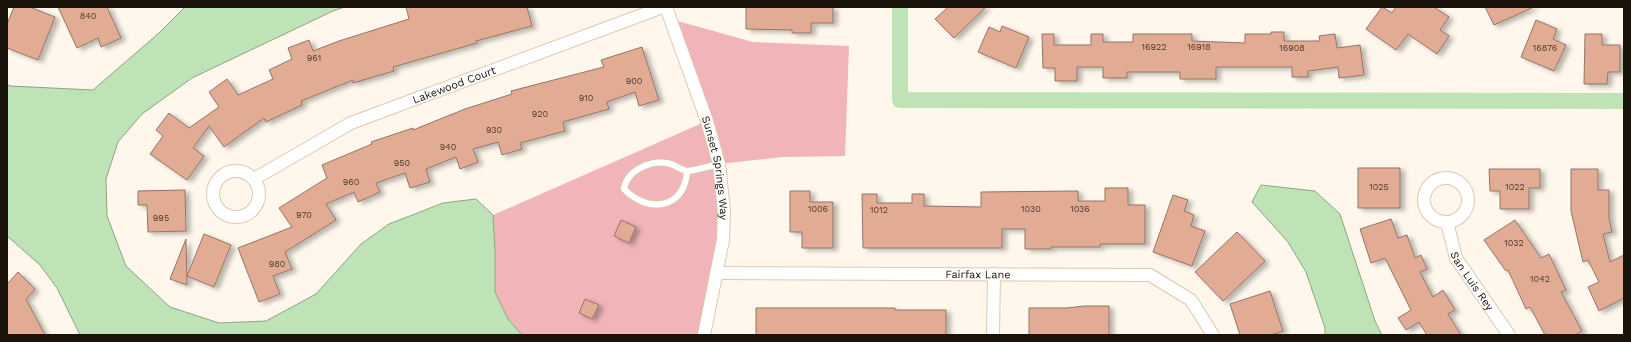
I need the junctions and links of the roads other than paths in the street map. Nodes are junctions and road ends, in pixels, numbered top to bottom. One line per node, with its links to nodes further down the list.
1 (664, 7): 2 (street, Sunset Springs Way); 4 (street, Lakewood Court)
2 (719, 164): 3 (lane); 6 (street, Sunset Springs Way)
3 (687, 171): 3 (lane)
4 (254, 179)
5 (1447, 222): 11 (street, San Luis Rey)
6 (716, 273): 7 (street, Fairfax Lane); 8 (street, Sunset Springs Way)
7 (994, 274): 9 (street); 10 (street, Fairfax Lane)
8 (704, 335)
9 (993, 335)
10 (1213, 335)
11 (1509, 335)

